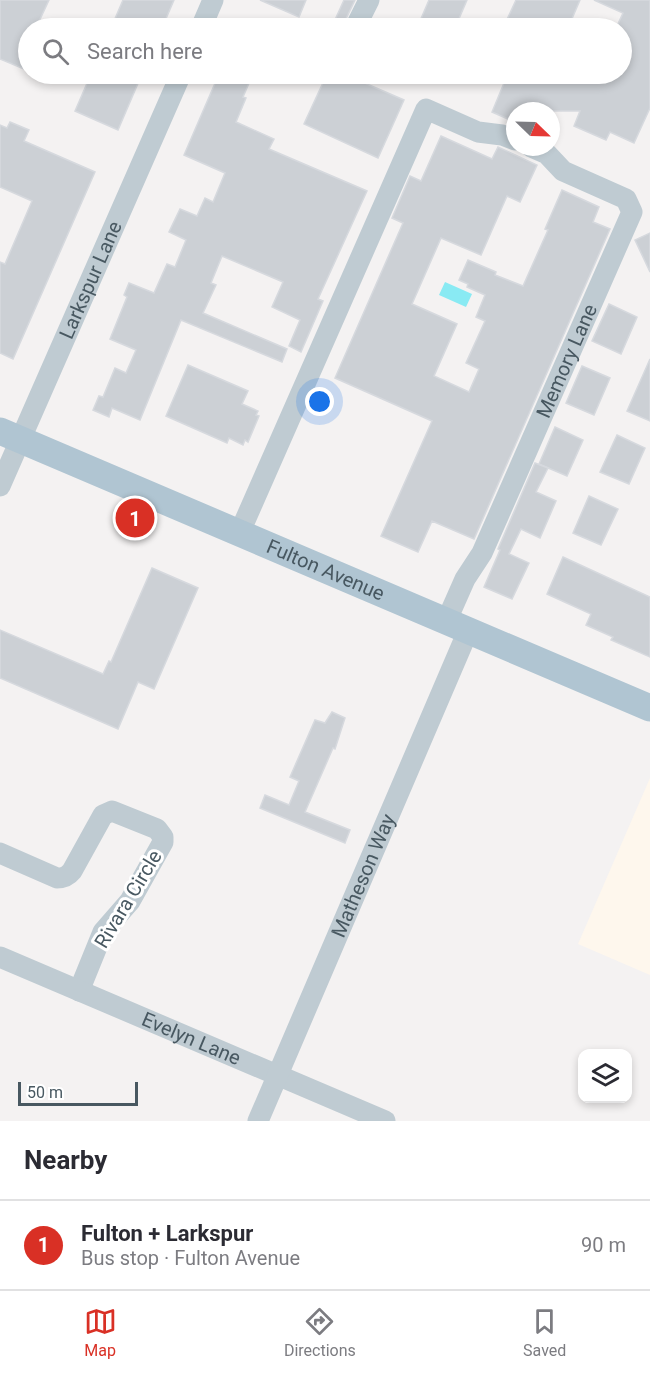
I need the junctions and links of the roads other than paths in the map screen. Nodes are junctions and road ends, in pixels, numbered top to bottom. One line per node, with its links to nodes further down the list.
1 (213, 0): 3 (street)
2 (369, 0): 4 (street)
3 (205, 18)
4 (361, 18)
5 (176, 84): 8 (street, Larkspur Lane)
6 (506, 137): 10 (street)
7 (549, 156): 11 (street, Memory Lane)
8 (10, 435): 9 (street, Larkspur Lane); 10 (main road, Fulton Avenue)
9 (0, 486)
10 (239, 534): 11 (main road, Fulton Avenue)
11 (457, 626): 12 (main road, Fulton Avenue); 16 (street, Matheson Way)
12 (650, 708)
13 (0, 853): 15 (street, Rivara Circle)
14 (0, 957): 15 (street, Evelyn Lane)
15 (79, 991): 16 (street, Evelyn Lane)
16 (278, 1075): 17 (street, Matheson Way); 18 (street, Evelyn Lane)
17 (258, 1121)
18 (385, 1121)

